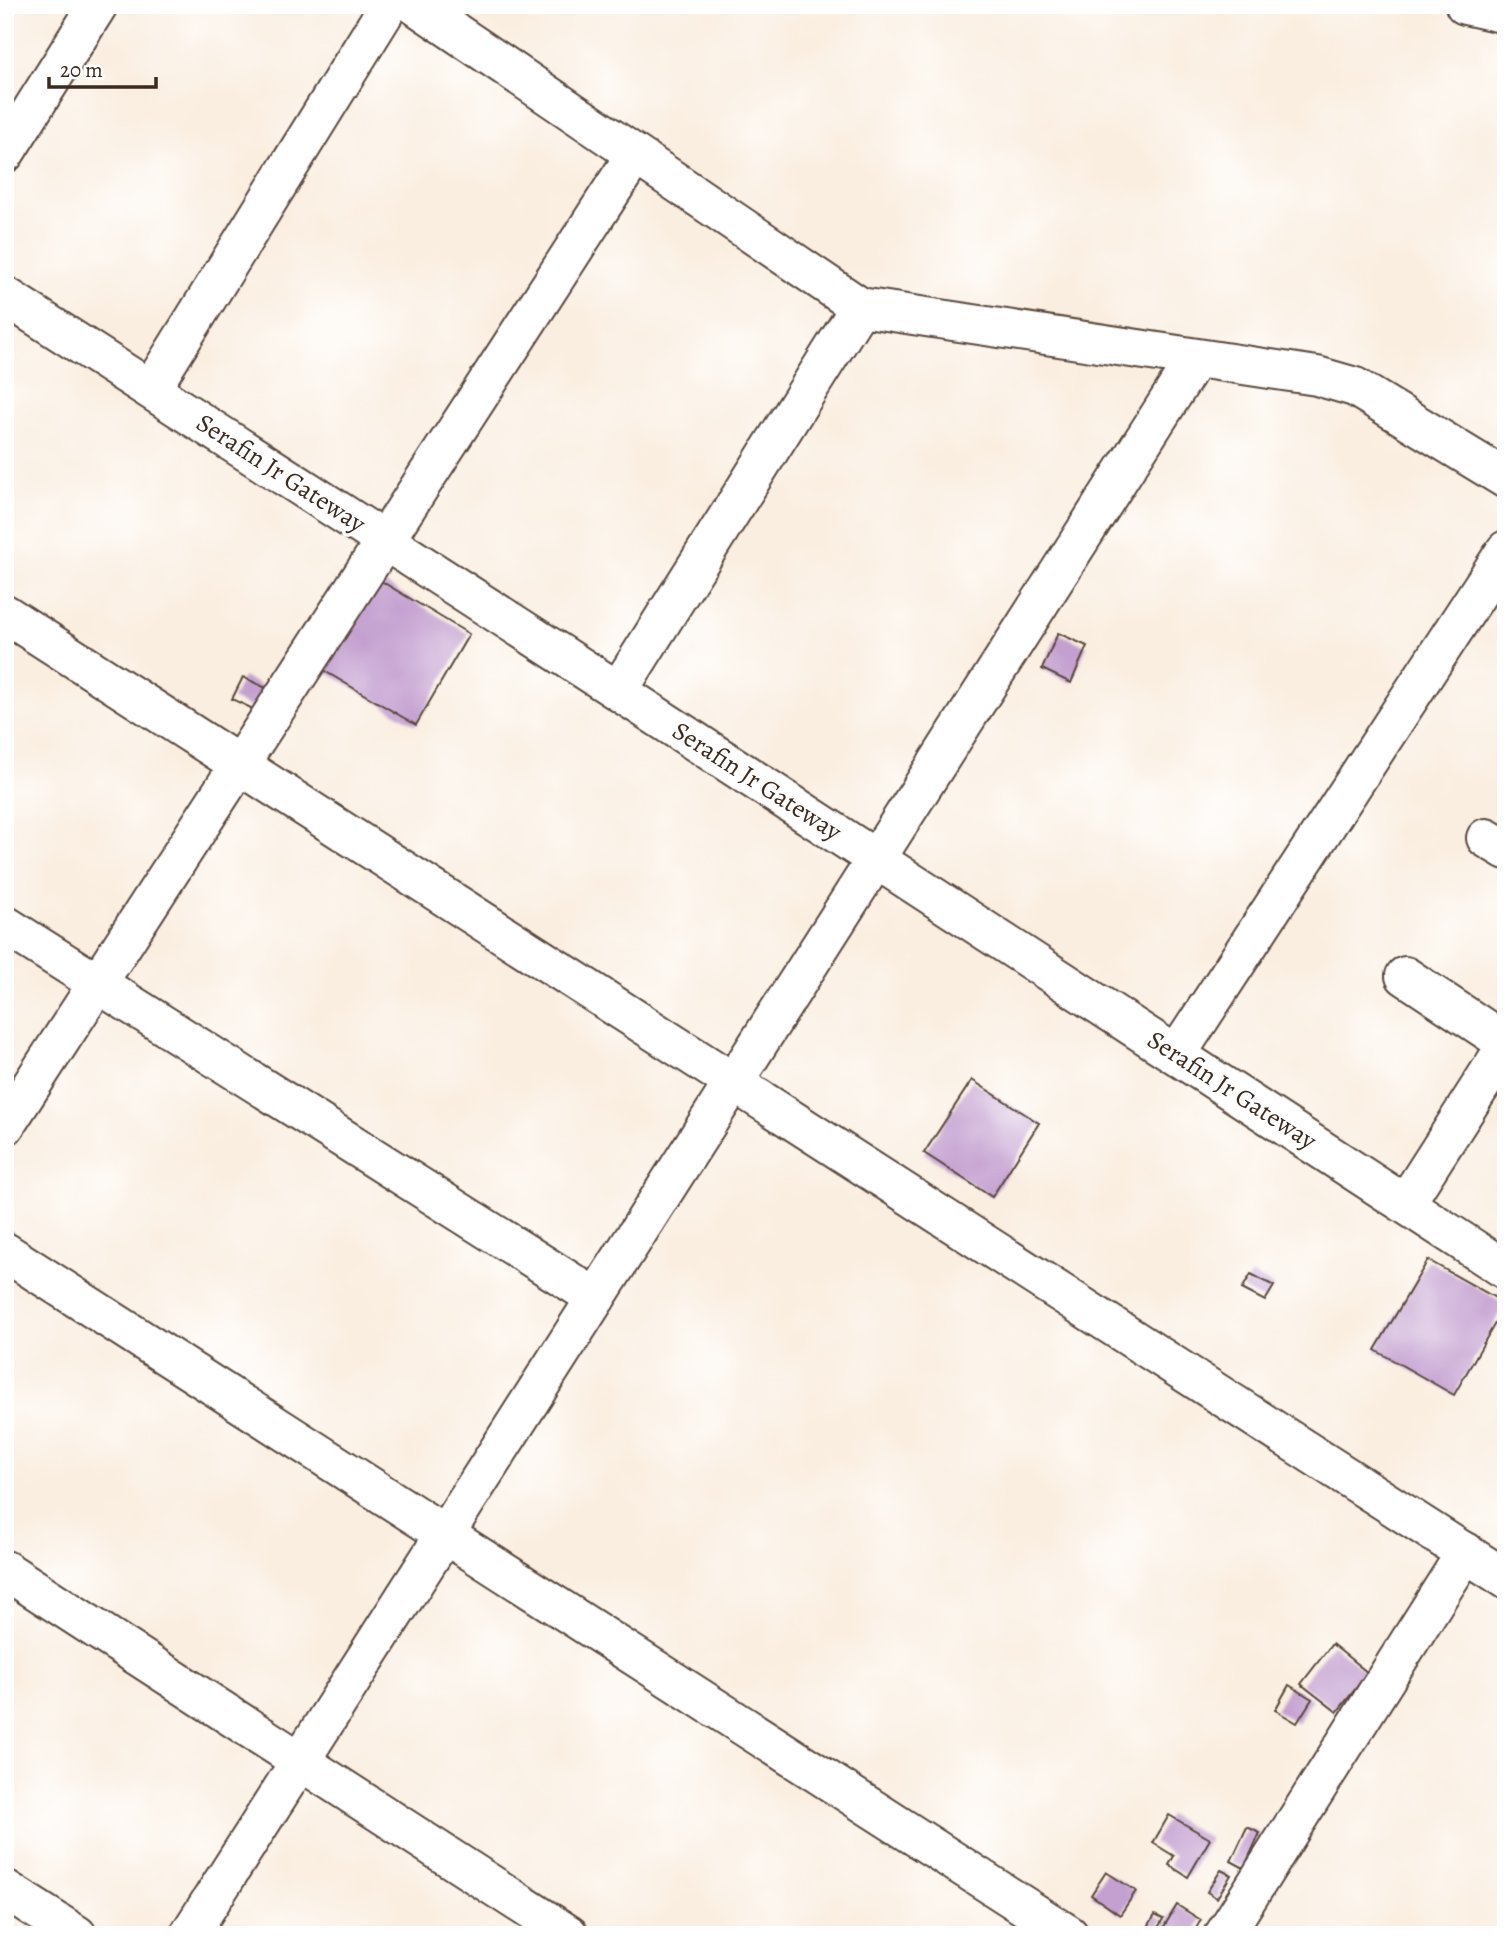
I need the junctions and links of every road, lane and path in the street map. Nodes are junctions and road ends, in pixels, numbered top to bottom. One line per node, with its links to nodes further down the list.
1 (98, 5): 6 (street)
2 (389, 5): 11 (street)
3 (415, 5): 7 (street)
4 (1465, 5): 5 (street)
5 (1506, 14)
6 (5, 153)
7 (635, 155): 9 (street); 13 (street)
8 (5, 296): 11 (street, Serafin Jr Gateway)
9 (860, 307): 10 (street); 16 (street)
10 (1196, 358): 12 (street); 18 (street)
11 (151, 389): 13 (street, Serafin Jr Gateway)
12 (1506, 480)
13 (385, 540): 16 (street, Serafin Jr Gateway); 17 (street)
14 (1506, 550): 23 (street)
15 (5, 614): 17 (street)
16 (618, 691): 18 (street, Serafin Jr Gateway)
17 (240, 764): 21 (street); 24 (street)
18 (877, 859): 23 (street, Serafin Jr Gateway); 24 (street)
19 (5, 925): 21 (street)
20 (1405, 976): 22 (street)
21 (98, 983): 25 (street); 29 (street)
22 (1506, 1044): 26 (street)
23 (1177, 1054): 26 (street, Serafin Jr Gateway)
24 (734, 1082): 29 (street); 31 (street)
25 (5, 1126)
26 (1405, 1204): 28 (street, Serafin Jr Gateway)
27 (5, 1252): 30 (street)
28 (1506, 1270)
29 (596, 1298): 30 (street)
30 (445, 1534): 33 (street); 38 (street)
31 (1492, 1561): 39 (street)
32 (5, 1570): 33 (street)
33 (300, 1761): 36 (street); 37 (street)
34 (5, 1889): 35 (street)
35 (77, 1935)
36 (189, 1935)
37 (569, 1935)
38 (1069, 1935)
39 (1224, 1935)

